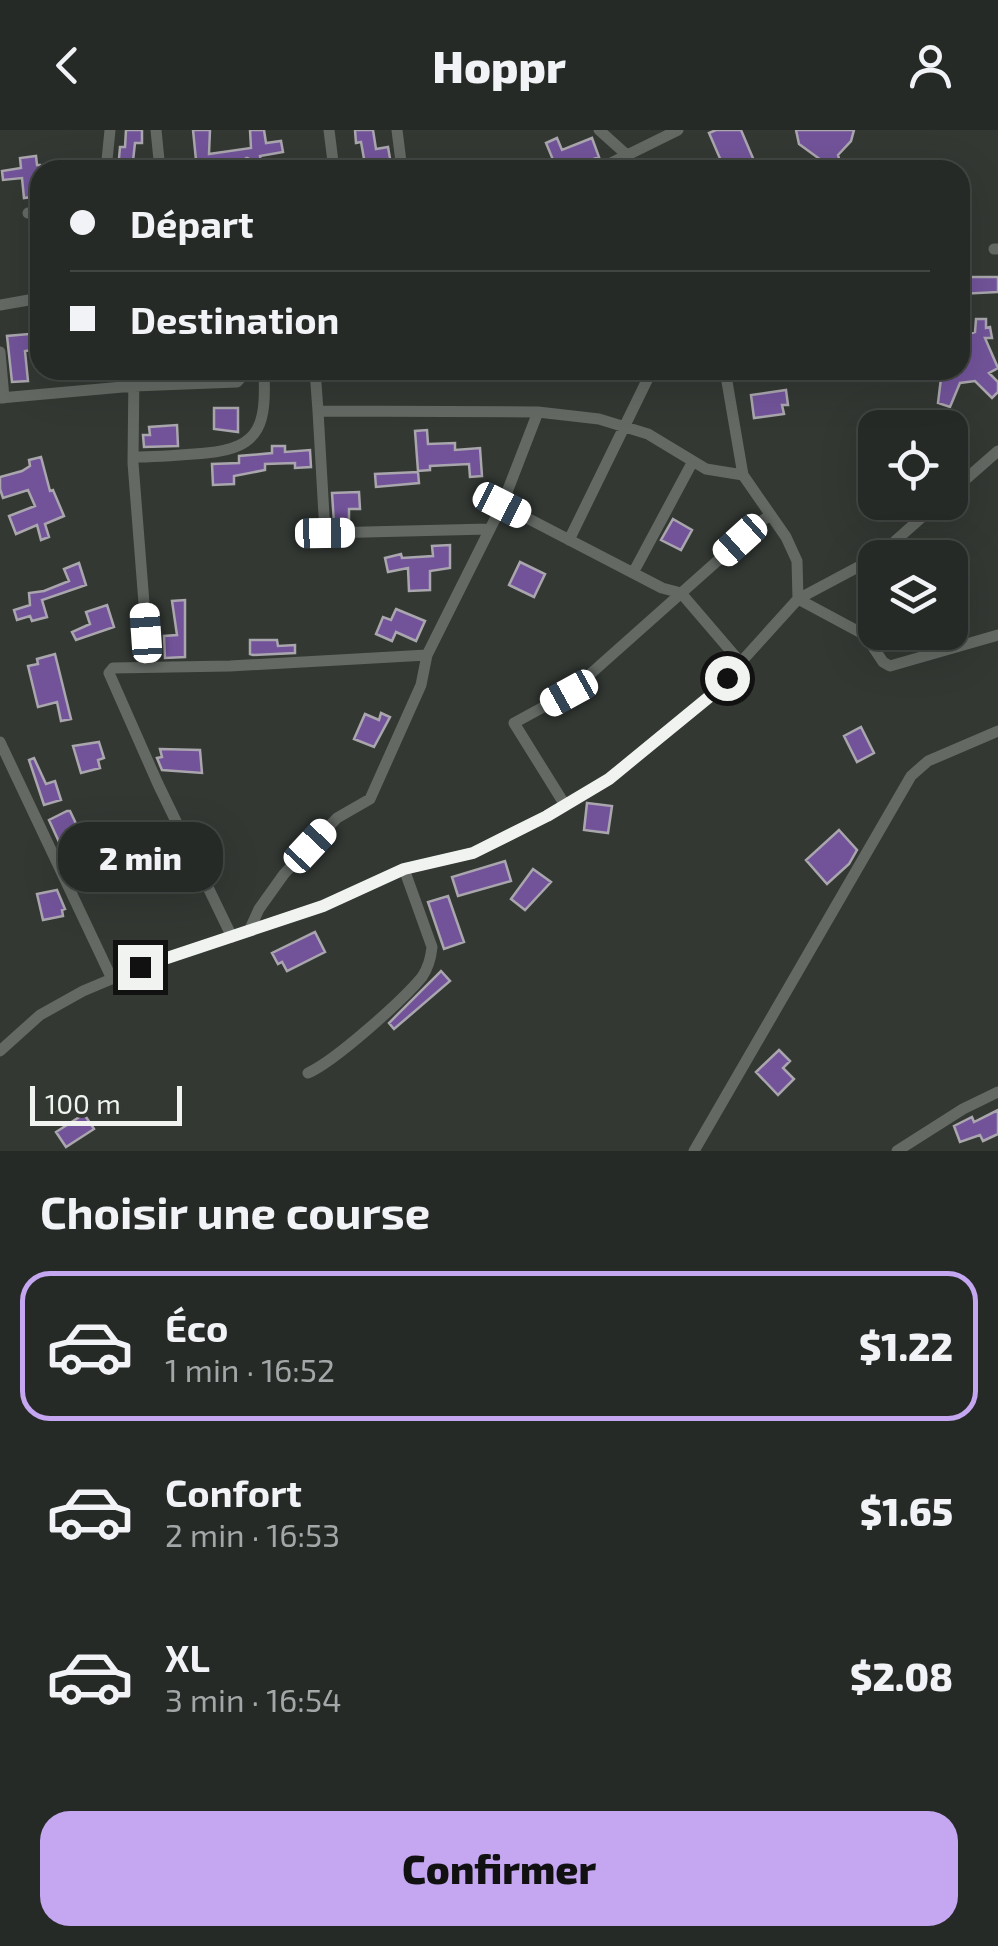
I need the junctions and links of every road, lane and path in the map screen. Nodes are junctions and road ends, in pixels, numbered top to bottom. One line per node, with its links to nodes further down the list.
1 (110, 130): 8 (street)
2 (156, 130): 9 (street)
3 (329, 130): 10 (street)
4 (397, 130): 11 (street)
5 (599, 130): 7 (street)
6 (678, 130): 7 (street)
7 (628, 156): 12 (street); 13 (street)
8 (107, 160)
9 (159, 160)
10 (333, 160)
11 (401, 160)
12 (619, 160)
13 (629, 160)
14 (30, 300): 15 (street)
15 (0, 305)
16 (0, 352): 24 (street)
17 (134, 380): 23 (street)
18 (239, 380): 23 (street)
19 (264, 380): 29 (street)
20 (316, 380): 25 (street)
21 (647, 380): 27 (street)
22 (727, 380): 31 (street)
23 (134, 386): 24 (street); 29 (street)
24 (2, 398)
25 (318, 412): 26 (street); 36 (street)
26 (538, 412): 27 (street); 33 (street)
27 (626, 427): 30 (street); 37 (street)
28 (998, 451): 32 (street)
29 (134, 457): 46 (street)
30 (693, 461): 31 (street); 40 (street)
31 (743, 476): 34 (street)
32 (968, 477)
33 (502, 505): 36 (street); 37 (street)
34 (770, 514): 41 (street); 42 (street)
35 (918, 520): 38 (street)
36 (489, 528): 44 (street)
37 (569, 540): 40 (street)
38 (896, 540)
39 (858, 567): 42 (street)
40 (634, 573): 41 (street)
41 (681, 592): 45 (street); 49 (street)
42 (798, 599): 43 (street); 45 (street)
43 (998, 635)
44 (427, 655): 46 (street); 51 (street)
45 (741, 663): 49 (street)
46 (149, 667): 52 (street)
47 (998, 730): 57 (street)
48 (0, 742): 53 (street)
49 (565, 806): 50 (street)
50 (404, 869): 51 (street); 55 (street)
51 (250, 931): 52 (street)
52 (232, 937): 53 (street)
53 (112, 979): 54 (street)
54 (0, 1052)
55 (308, 1074)
56 (998, 1092): 58 (street)
57 (694, 1151)
58 (897, 1151)

